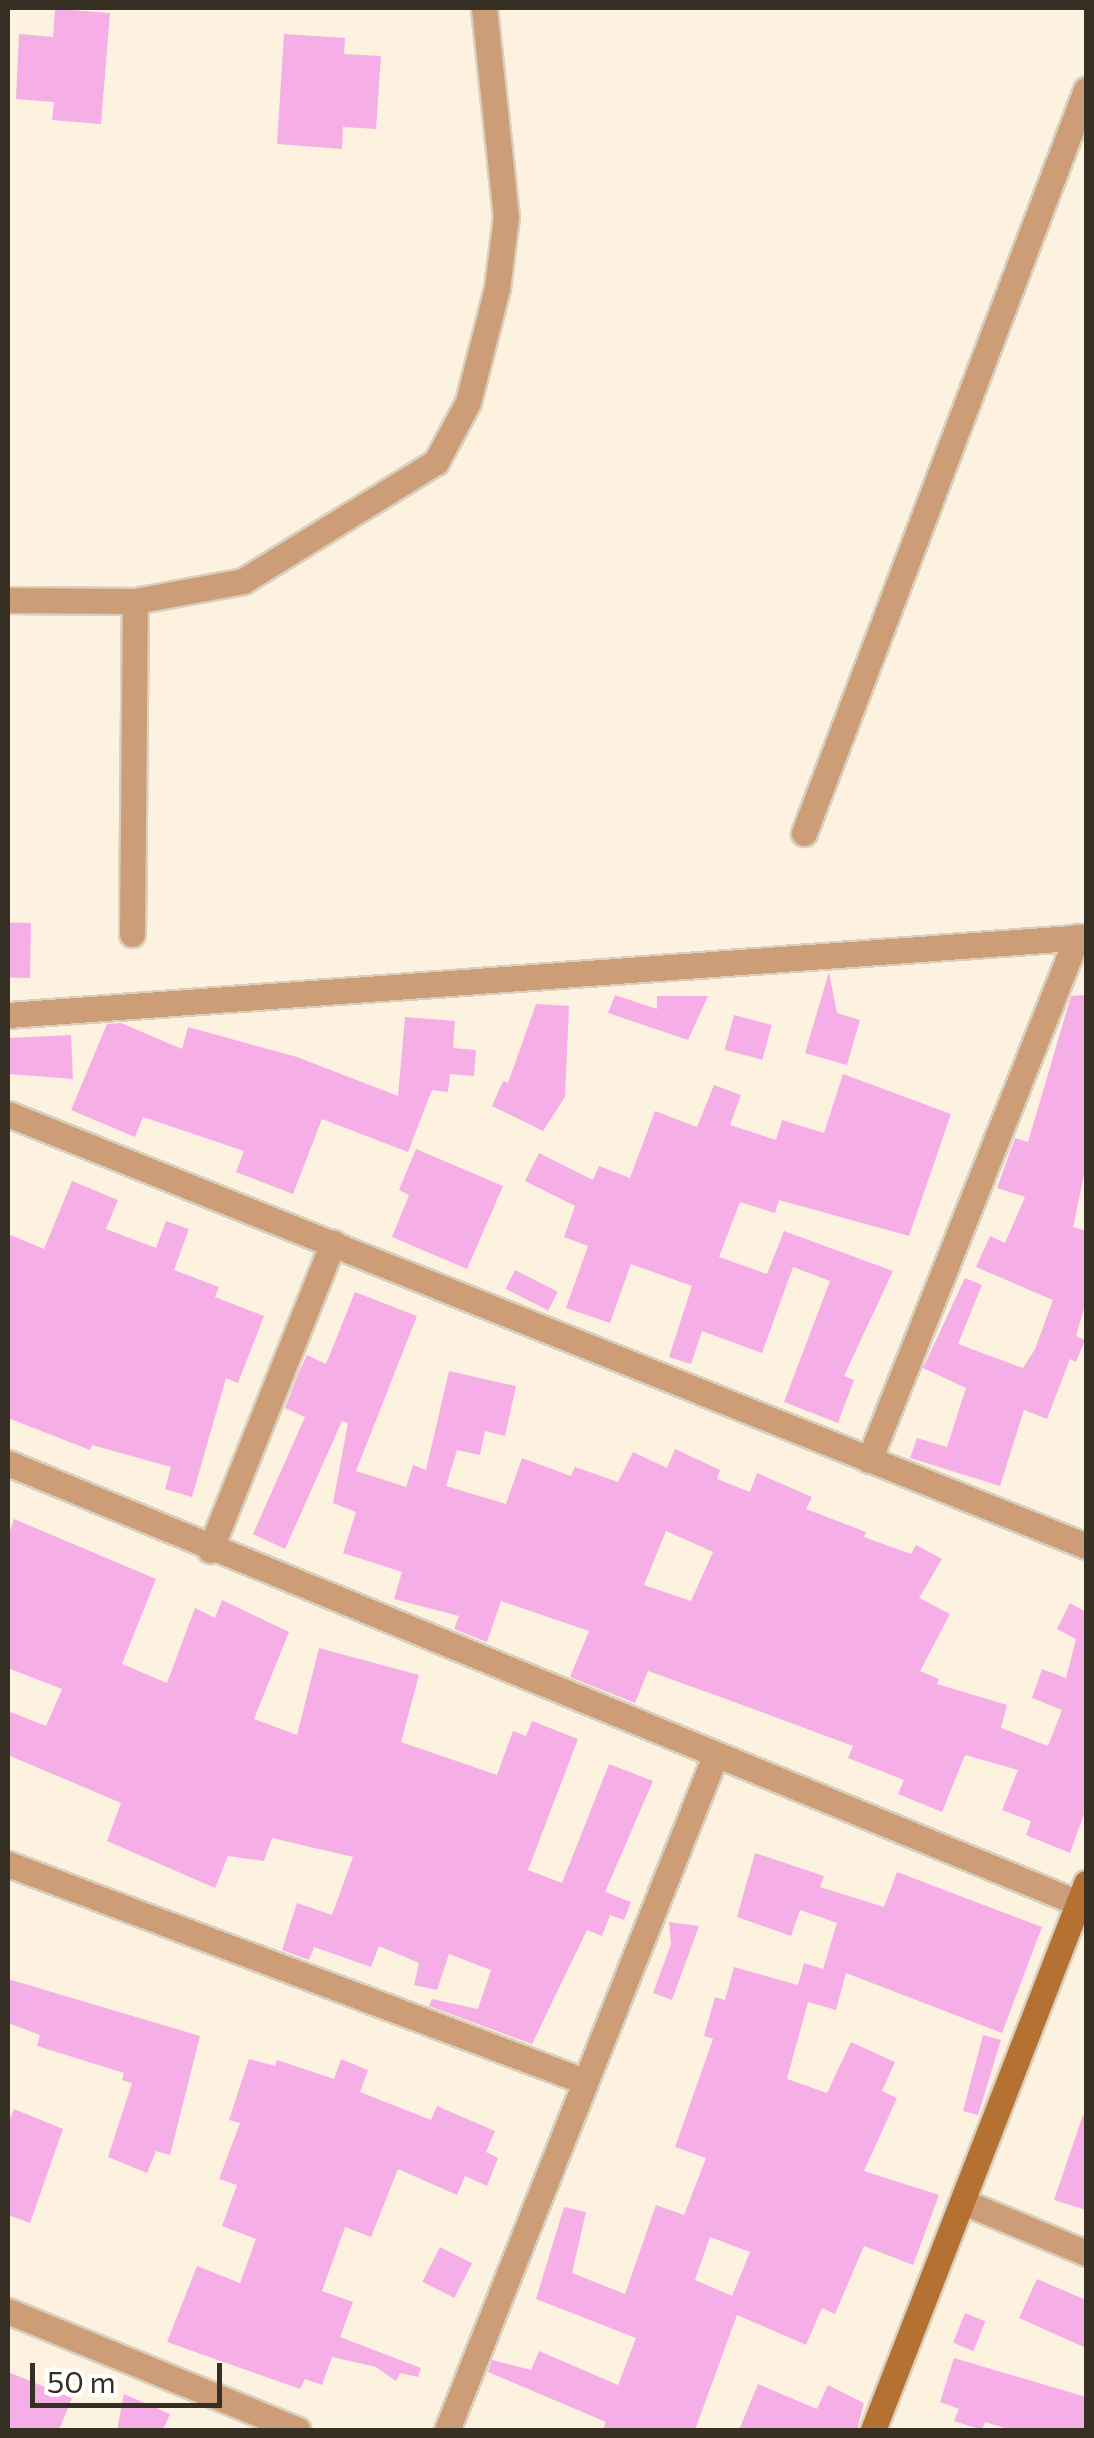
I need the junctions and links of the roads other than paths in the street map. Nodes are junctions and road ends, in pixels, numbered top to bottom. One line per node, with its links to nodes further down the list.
1 (484, 8): 4 (street)
2 (1086, 90): 5 (street)
3 (8, 600): 4 (street)
4 (135, 601): 6 (street)
5 (804, 832)
6 (132, 934)
7 (1082, 937): 8 (street); 11 (street)
8 (8, 1015)
9 (8, 1114): 10 (street)
10 (334, 1243): 11 (street); 14 (street)
11 (869, 1460): 13 (street)
12 (8, 1464): 14 (street)
13 (1086, 1546)
14 (210, 1550): 15 (street)
15 (715, 1756): 17 (street); 18 (street)
16 (8, 1864): 18 (street)
17 (1082, 1893): 19 (street)
18 (582, 2080): 23 (street)
19 (966, 2203): 20 (street); 24 (street)
20 (1086, 2252)
21 (8, 2311): 22 (street)
22 (298, 2430)
23 (447, 2430)
24 (873, 2430)

